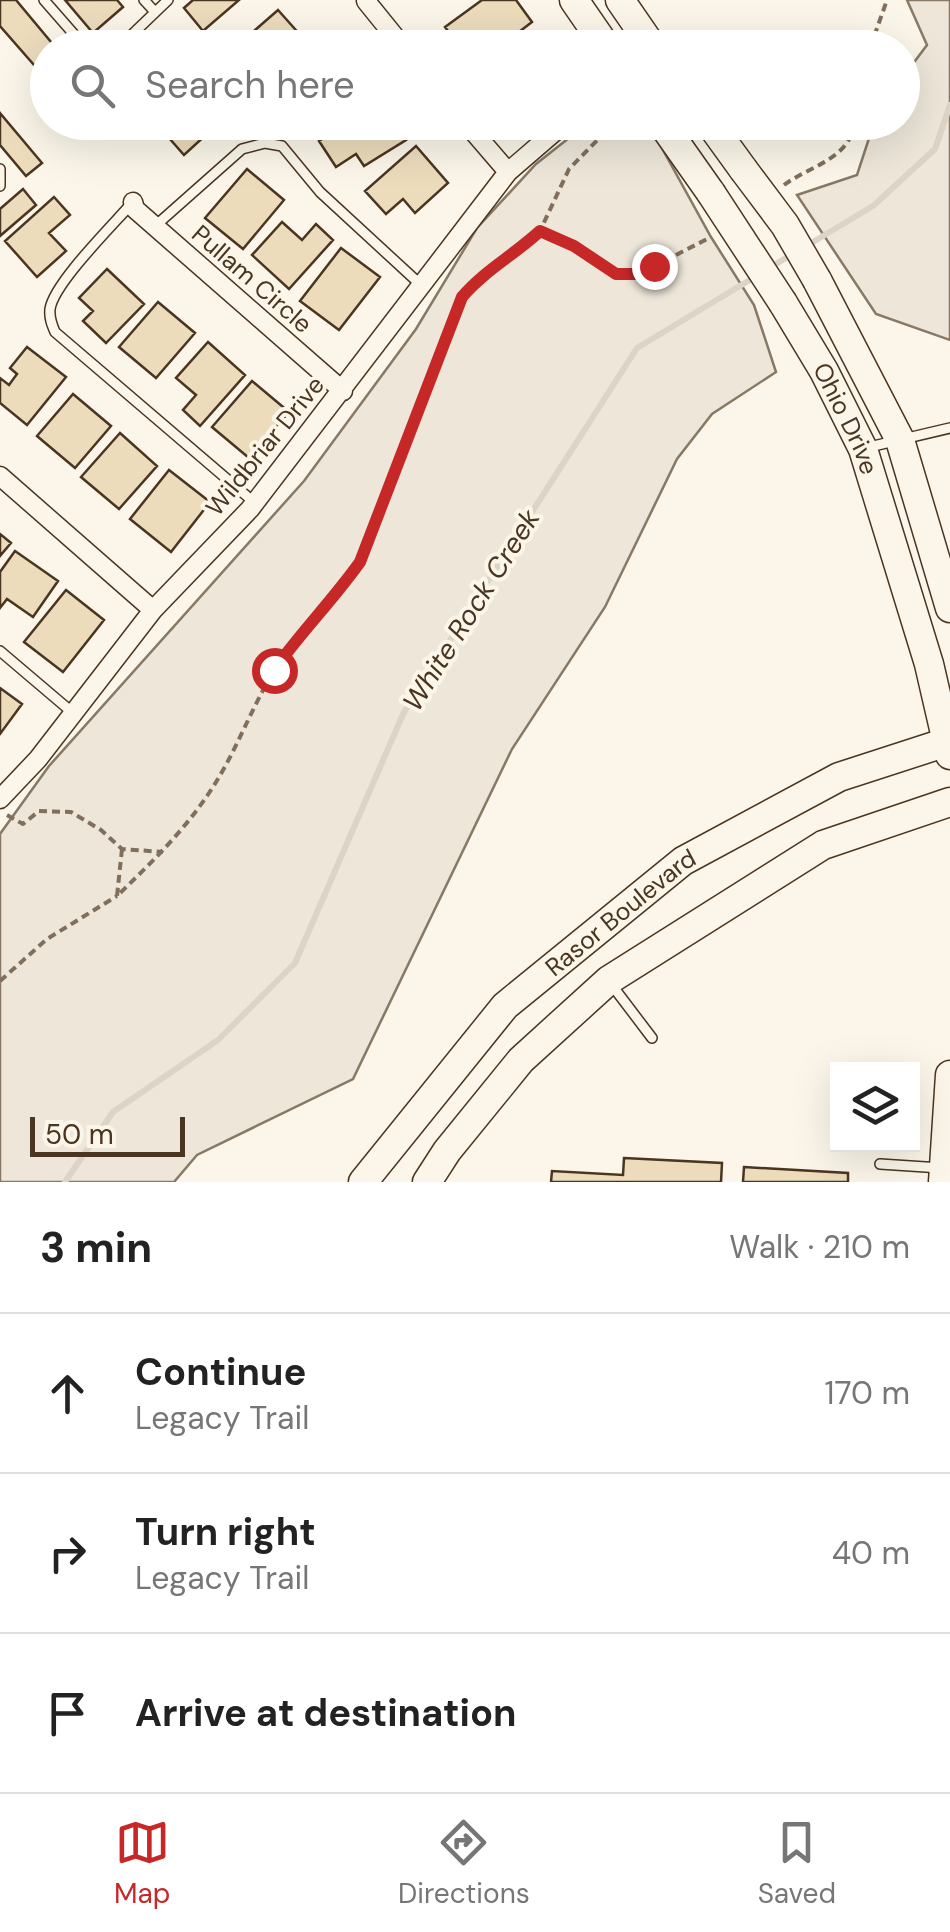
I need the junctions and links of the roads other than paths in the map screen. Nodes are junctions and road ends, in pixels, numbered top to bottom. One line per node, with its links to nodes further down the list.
1 (44, 0): 8 (lane)
2 (144, 0): 7 (lane)
3 (168, 0): 7 (lane)
4 (574, 0): 11 (main road)
5 (620, 0): 12 (main road)
6 (366, 1): 10 (street)
7 (155, 12): 9 (lane)
8 (70, 30)
9 (136, 30)
10 (389, 30)
11 (595, 30)
12 (641, 30)
13 (480, 140): 18 (street)
14 (545, 140): 18 (street, Wildbriar Drive)
15 (673, 140): 26 (main road, Ohio Drive, bridge)
16 (722, 140): 25 (main road, Ohio Drive, bridge)
17 (0, 170): 19 (lane)
18 (508, 172): 22 (street, Wildbriar Drive)
19 (0, 186)
20 (132, 202): 21 (street, Pullam Circle); 28 (lane)
21 (154, 226): 22 (lane); 23 (street, Pullam Circle)
22 (422, 286): 23 (street, Wildbriar Drive)
23 (342, 391): 28 (street, Wildbriar Drive)
24 (950, 428): 25 (lane)
25 (900, 440): 26 (lane); 29 (main road, Ohio Drive)
26 (863, 449): 33 (main road, Ohio Drive)
27 (0, 476): 30 (street)
28 (255, 503): 30 (street, Wildbriar Drive)
29 (948, 596)
30 (154, 610): 32 (street, Wildbriar Drive)
31 (0, 651): 32 (lane)
32 (72, 713): 34 (street, Wildbriar Drive)
33 (949, 745): 36 (main road, Rasor Boulevard)
34 (0, 799)
35 (950, 802): 37 (main road, Rasor Boulevard)
36 (580, 945): 37 (main road); 42 (main road, Rasor Boulevard)
37 (609, 980): 38 (lane); 43 (main road, Rasor Boulevard)
38 (652, 1038)
39 (950, 1074): 41 (main road)
40 (880, 1164): 41 (lane)
41 (945, 1173)
42 (363, 1182)
43 (427, 1182)

